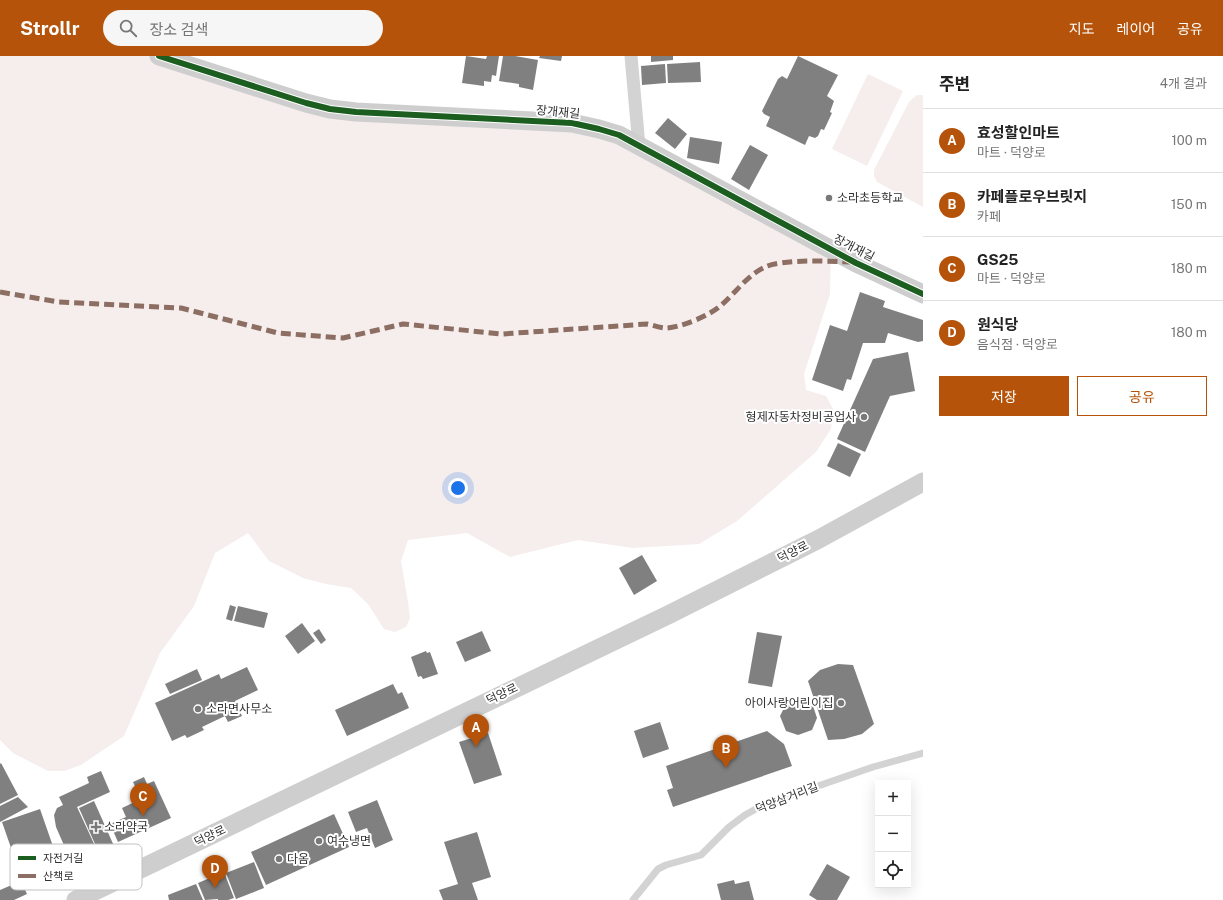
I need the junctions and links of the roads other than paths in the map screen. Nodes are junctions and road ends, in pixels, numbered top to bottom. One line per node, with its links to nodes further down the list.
1 (159, 56): 3 (main road, 장개재길)
2 (631, 56): 3 (street)
3 (639, 146): 4 (main road, 장개재길)
4 (923, 294)
5 (923, 482): 7 (main road, 덕양로)
6 (923, 753): 10 (lane, 덕양삼거리길)
7 (142, 871)
8 (102, 890): 9 (main road, 덕양로)
9 (88, 897)
10 (633, 900)

